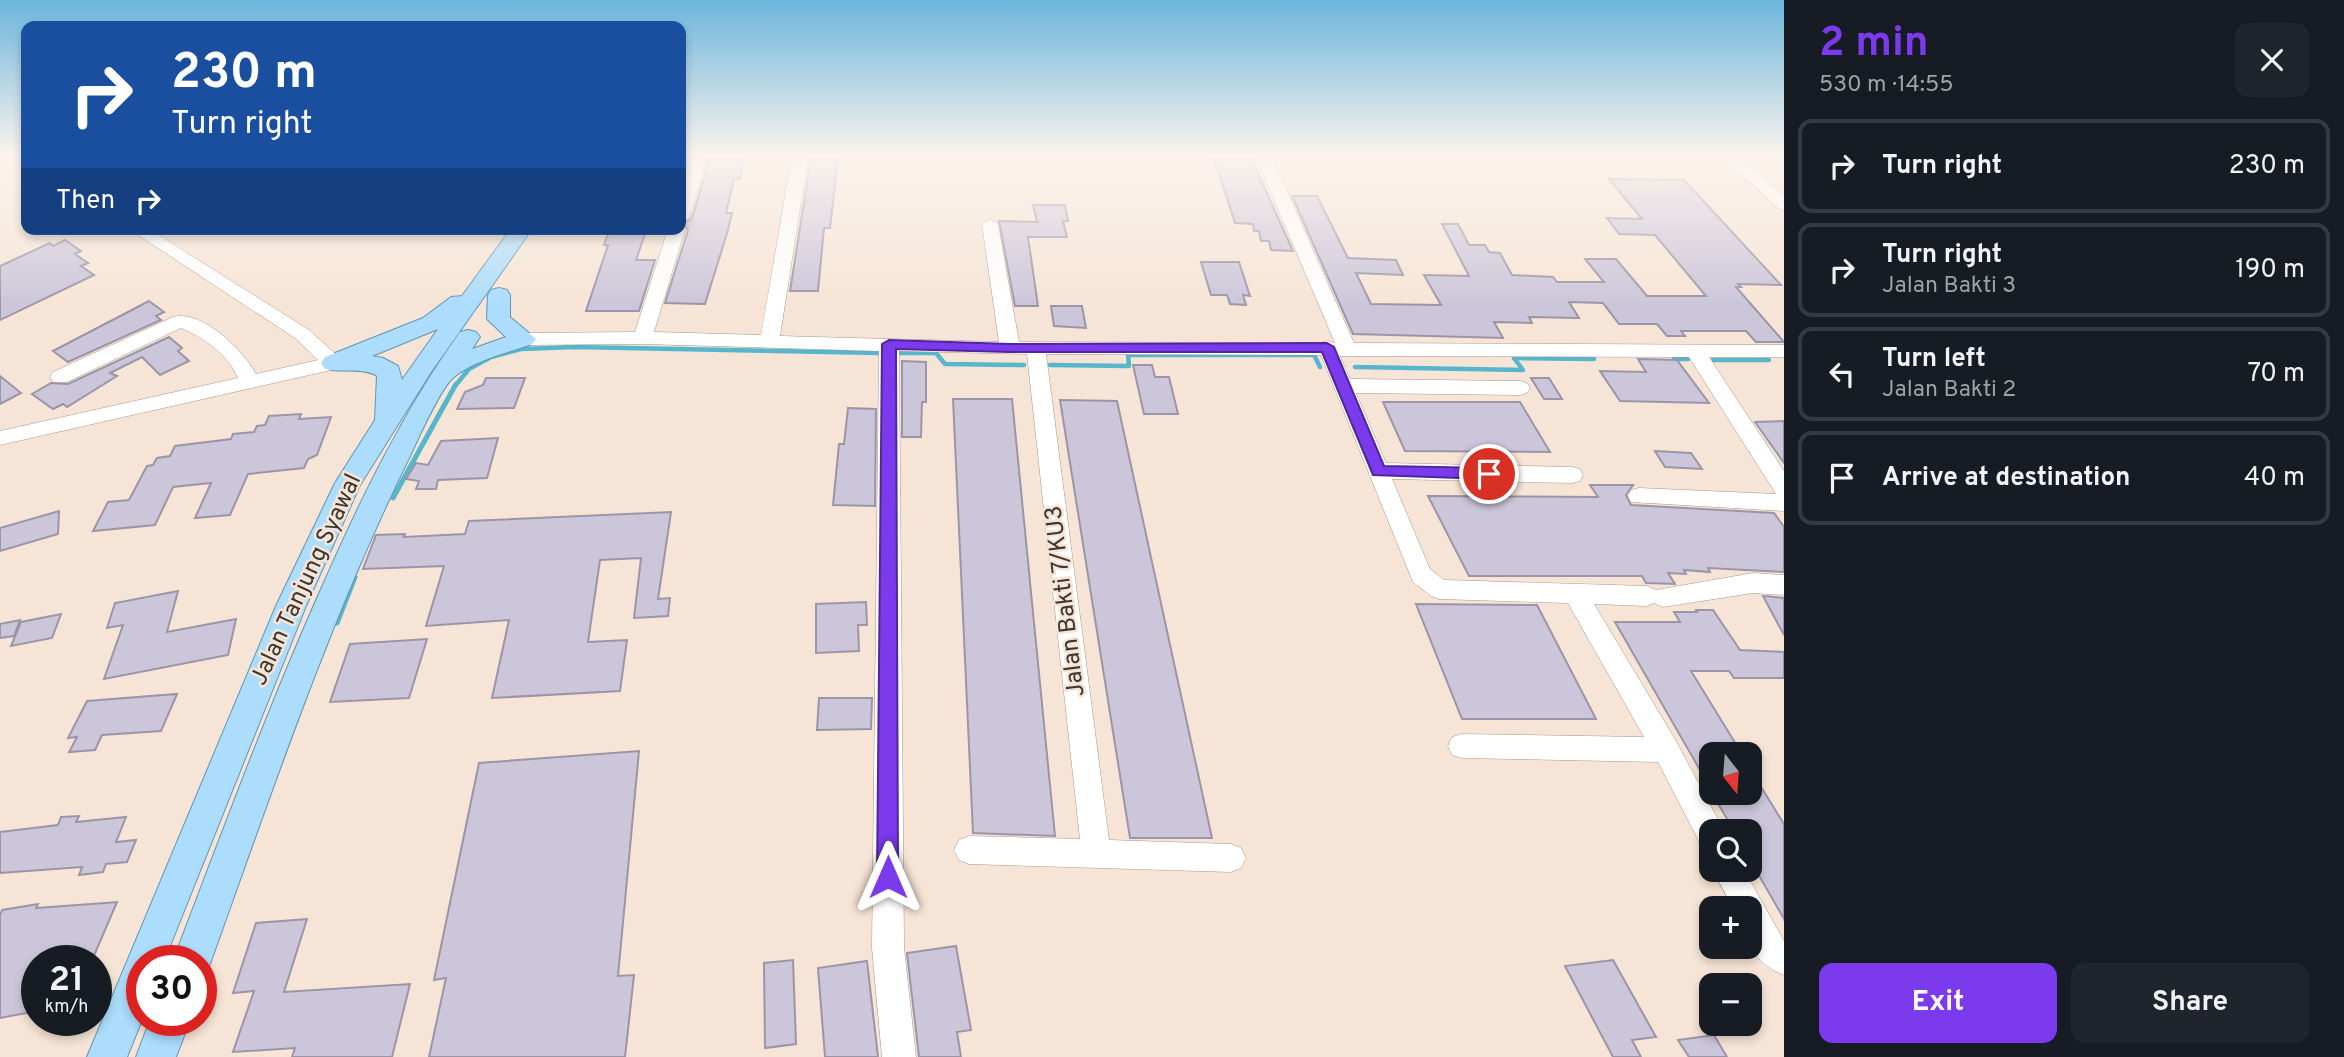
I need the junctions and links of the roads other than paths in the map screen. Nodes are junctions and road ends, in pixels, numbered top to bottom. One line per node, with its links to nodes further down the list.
1 (792, 206): 11 (street)
2 (1283, 206): 15 (street)
3 (990, 224): 13 (street)
4 (146, 235): 18 (street)
5 (519, 235): 8 (main road, Jalan Tanjung Syawal)
6 (540, 235): 8 (main road, Jalan Tanjung Syawal)
7 (675, 235): 10 (street)
8 (491, 290): 9 (main road); 18 (main road); 19 (main road, Jalan Tanjung Syawal); 24 (main road, Jalan Tanjung Syawal)
9 (524, 338): 10 (street); 19 (main road)
10 (643, 338): 11 (street)
11 (770, 341): 12 (street)
12 (889, 344): 13 (street); 47 (street)
13 (1010, 348): 14 (street)
14 (1035, 348): 15 (street); 37 (street, Jalan Bakti 7/KU3)
15 (1337, 348): 17 (street); 22 (street)
16 (1784, 351): 17 (street)
17 (1696, 352): 28 (street)
18 (333, 363): 21 (street); 24 (main road)
19 (440, 375): 41 (main road, Jalan Tanjung Syawal)
20 (60, 377): 21 (street)
21 (250, 382): 25 (street)
22 (1343, 386): 23 (street); 26 (street)
23 (1520, 388)
24 (385, 428): 40 (main road, Jalan Tanjung Syawal)
25 (0, 438)
26 (1378, 471): 27 (street); 32 (street)
27 (1572, 475)
28 (1784, 489)
29 (1639, 496): 30 (street)
30 (1784, 503)
31 (1784, 585): 32 (street)
32 (1575, 593): 34 (street)
33 (1462, 746): 34 (street)
34 (1666, 750): 35 (street)
35 (1702, 819)
36 (969, 850): 37 (street)
37 (1096, 854): 38 (street)
38 (1231, 858)
39 (1762, 935): 42 (street)
40 (152, 945)
41 (198, 945)
42 (1784, 959)
43 (126, 1009): 45 (main road)
44 (164, 1036): 46 (main road)
45 (107, 1057)
46 (156, 1057)
47 (899, 1057)

